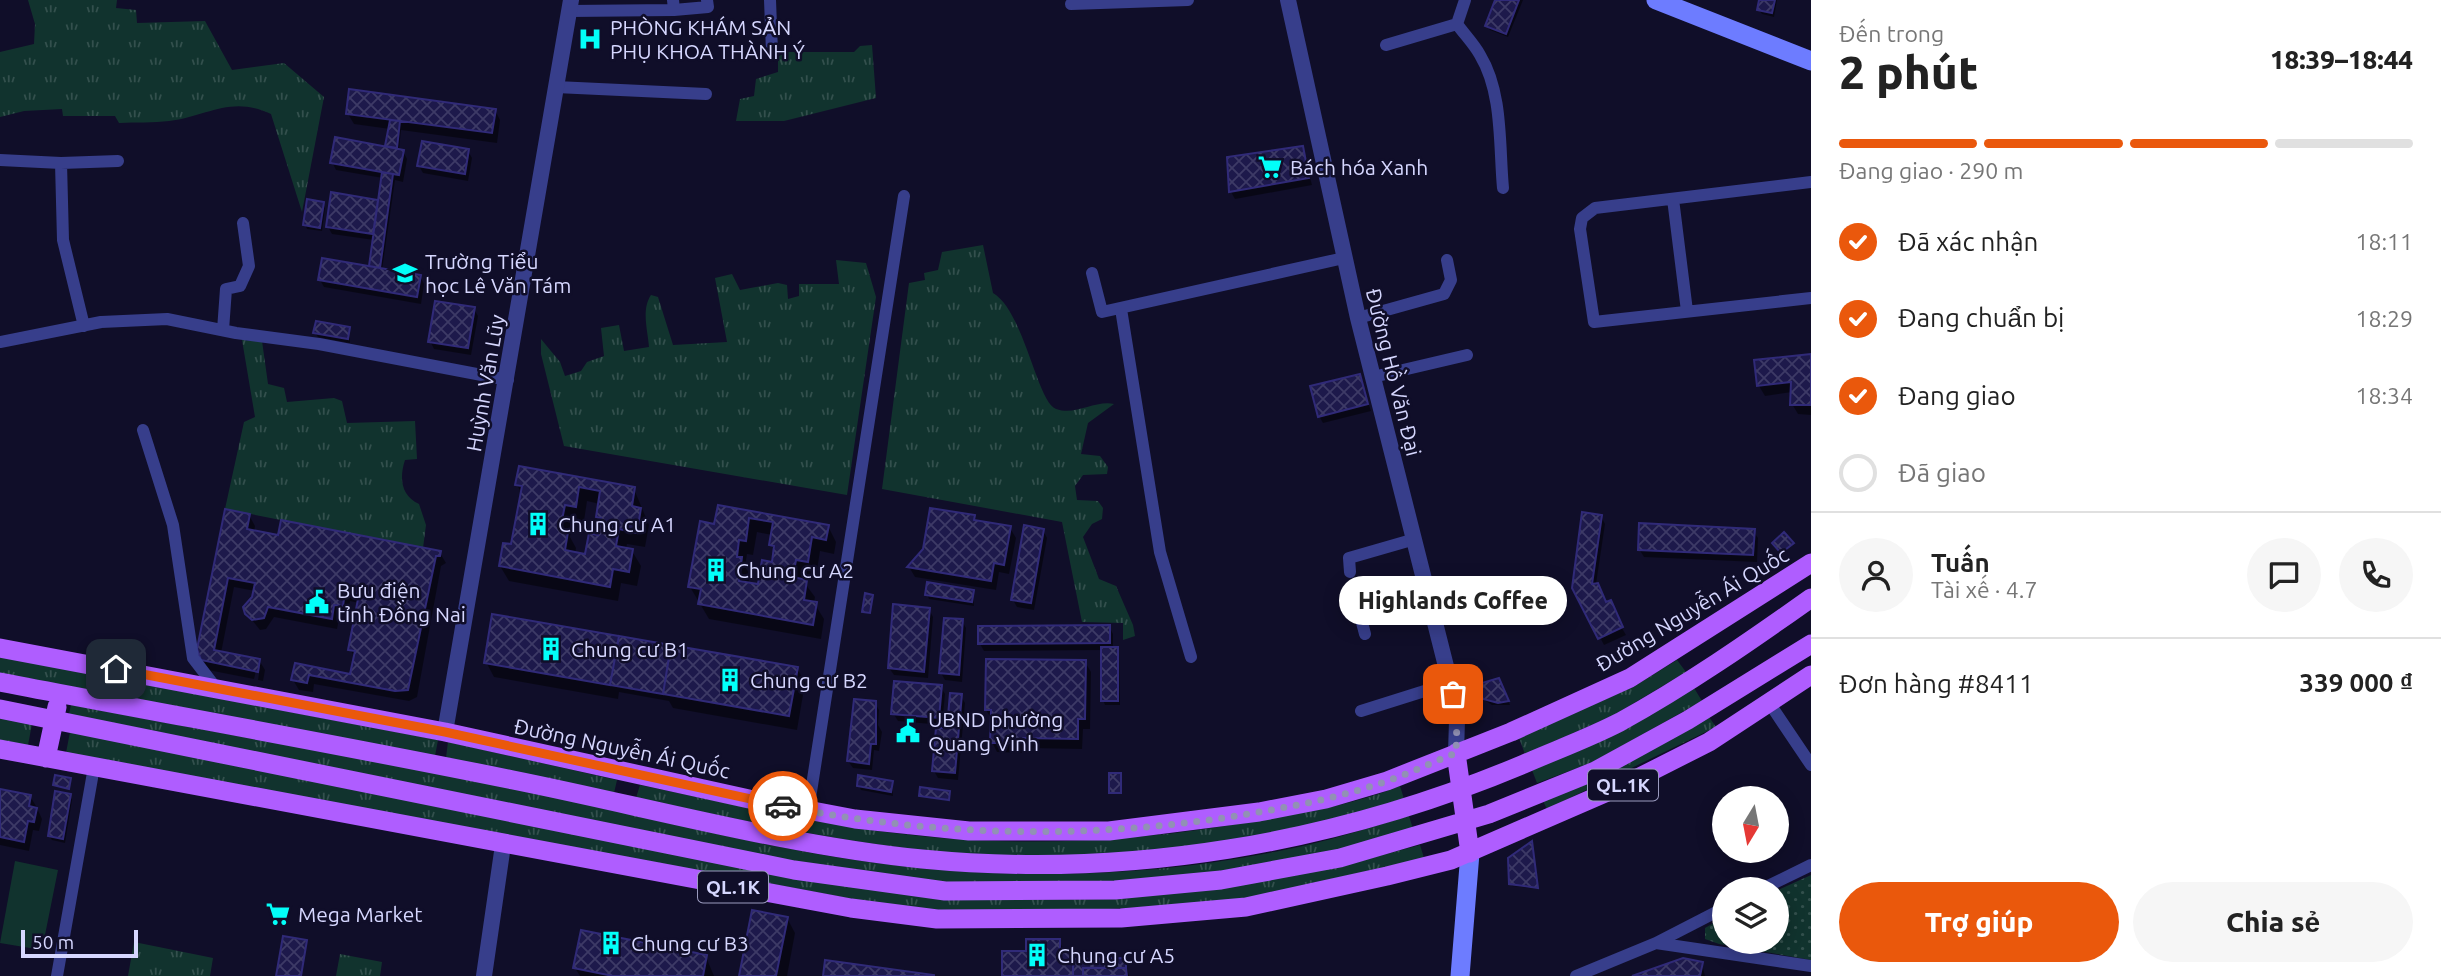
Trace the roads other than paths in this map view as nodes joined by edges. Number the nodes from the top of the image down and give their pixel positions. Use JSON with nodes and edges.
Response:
{"nodes":[{"id":1,"x":707,"y":0,"type":"edge"},
{"id":2,"x":770,"y":0,"type":"edge"},
{"id":3,"x":1188,"y":0,"type":"edge"},
{"id":4,"x":1287,"y":0,"type":"edge"},
{"id":5,"x":1465,"y":0,"type":"edge"},
{"id":6,"x":1662,"y":1,"type":"edge"},
{"id":7,"x":1072,"y":4,"type":"dead end"},
{"id":8,"x":673,"y":5,"type":"edge"},
{"id":9,"x":570,"y":6,"type":"edge"},
{"id":10,"x":1457,"y":24,"type":"junction"},
{"id":11,"x":1387,"y":45,"type":"dead end"},
{"id":12,"x":772,"y":52,"type":"dead end"},
{"id":13,"x":1811,"y":61,"type":"edge"},
{"id":14,"x":556,"y":87,"type":"junction"},
{"id":15,"x":706,"y":94,"type":"dead end"},
{"id":16,"x":0,"y":160,"type":"edge"},
{"id":17,"x":118,"y":161,"type":"dead end"},
{"id":18,"x":61,"y":163,"type":"junction"},
{"id":19,"x":1811,"y":182,"type":"edge"},
{"id":20,"x":1503,"y":188,"type":"dead end"},
{"id":21,"x":904,"y":196,"type":"dead end"},
{"id":22,"x":1672,"y":199,"type":"junction"},
{"id":23,"x":243,"y":223,"type":"dead end"},
{"id":24,"x":1344,"y":258,"type":"junction"},
{"id":25,"x":1447,"y":260,"type":"dead end"},
{"id":26,"x":1092,"y":273,"type":"dead end"},
{"id":27,"x":1811,"y":298,"type":"edge"},
{"id":28,"x":1121,"y":309,"type":"junction"},
{"id":29,"x":1687,"y":311,"type":"junction"},
{"id":30,"x":1358,"y":318,"type":"junction"},
{"id":31,"x":84,"y":326,"type":"junction"},
{"id":32,"x":223,"y":330,"type":"junction"},
{"id":33,"x":0,"y":342,"type":"edge"},
{"id":34,"x":1467,"y":355,"type":"dead end"},
{"id":35,"x":1373,"y":377,"type":"junction"},
{"id":36,"x":508,"y":380,"type":"junction"},
{"id":37,"x":143,"y":430,"type":"dead end"},
{"id":38,"x":1415,"y":540,"type":"junction"},
{"id":39,"x":1811,"y":563,"type":"edge"},
{"id":40,"x":1350,"y":572,"type":"dead end"},
{"id":41,"x":1428,"y":594,"type":"junction"},
{"id":42,"x":1808,"y":602,"type":"edge"},
{"id":43,"x":1365,"y":634,"type":"dead end"},
{"id":44,"x":1702,"y":634,"type":"junction"},
{"id":45,"x":1811,"y":644,"type":"edge"},
{"id":46,"x":0,"y":648,"type":"edge"},
{"id":47,"x":1191,"y":657,"type":"dead end"},
{"id":48,"x":1725,"y":658,"type":"junction"},
{"id":49,"x":1811,"y":676,"type":"edge"},
{"id":50,"x":0,"y":682,"type":"edge"},
{"id":51,"x":1748,"y":682,"type":"junction"},
{"id":52,"x":1450,"y":683,"type":"junction"},
{"id":53,"x":216,"y":688,"type":"junction"},
{"id":54,"x":59,"y":694,"type":"junction"},
{"id":55,"x":1770,"y":704,"type":"junction"},
{"id":56,"x":0,"y":709,"type":"edge"},
{"id":57,"x":1361,"y":711,"type":"dead end"},
{"id":58,"x":54,"y":720,"type":"junction"},
{"id":59,"x":445,"y":732,"type":"junction"},
{"id":60,"x":0,"y":749,"type":"edge"},
{"id":61,"x":1456,"y":753,"type":"junction"},
{"id":62,"x":46,"y":758,"type":"junction"},
{"id":63,"x":1811,"y":765,"type":"edge"},
{"id":64,"x":438,"y":766,"type":"junction"},
{"id":65,"x":94,"y":768,"type":"junction"},
{"id":66,"x":631,"y":774,"type":"junction"},
{"id":67,"x":1462,"y":790,"type":"junction"},
{"id":68,"x":624,"y":804,"type":"junction"},
{"id":69,"x":808,"y":811,"type":"junction"},
{"id":70,"x":1468,"y":821,"type":"junction"},
{"id":71,"x":503,"y":845,"type":"junction"},
{"id":72,"x":1470,"y":853,"type":"junction"},
{"id":73,"x":1811,"y":864,"type":"edge"},
{"id":74,"x":1786,"y":877,"type":"edge"},
{"id":75,"x":1712,"y":914,"type":"edge"},
{"id":76,"x":1656,"y":943,"type":"junction"},
{"id":77,"x":1811,"y":966,"type":"edge"},
{"id":78,"x":57,"y":976,"type":"edge"},
{"id":79,"x":484,"y":976,"type":"edge"},
{"id":80,"x":1460,"y":976,"type":"edge"},
{"id":81,"x":1576,"y":976,"type":"edge"}],
"edges":[{"from":1,"to":8,"type":"street"},
{"from":2,"to":12,"type":"street"},
{"from":3,"to":7,"type":"street"},
{"from":4,"to":24,"type":"street","name":"Đường Hồ Văn Đại"},
{"from":5,"to":10,"type":"street"},
{"from":6,"to":13,"type":"main road"},
{"from":8,"to":9,"type":"street"},
{"from":9,"to":14,"type":"street","name":"Huỳnh Văn Lũy"},
{"from":10,"to":11,"type":"street"},
{"from":10,"to":20,"type":"street"},
{"from":14,"to":15,"type":"street"},
{"from":14,"to":36,"type":"street","name":"Huỳnh Văn Lũy"},
{"from":16,"to":18,"type":"street"},
{"from":17,"to":18,"type":"street"},
{"from":18,"to":31,"type":"street"},
{"from":19,"to":22,"type":"street"},
{"from":21,"to":69,"type":"street"},
{"from":22,"to":29,"type":"street"},
{"from":22,"to":29,"type":"street"},
{"from":23,"to":32,"type":"street"},
{"from":24,"to":28,"type":"street"},
{"from":24,"to":30,"type":"street","name":"Đường Hồ Văn Đại"},
{"from":25,"to":30,"type":"street"},
{"from":26,"to":28,"type":"street"},
{"from":27,"to":29,"type":"street"},
{"from":28,"to":47,"type":"street"},
{"from":30,"to":35,"type":"street","name":"Đường Hồ Văn Đại"},
{"from":31,"to":32,"type":"street"},
{"from":31,"to":33,"type":"street"},
{"from":32,"to":36,"type":"street"},
{"from":34,"to":35,"type":"street"},
{"from":35,"to":38,"type":"street","name":"Đường Hồ Văn Đại"},
{"from":36,"to":59,"type":"street","name":"Huỳnh Văn Lũy"},
{"from":37,"to":53,"type":"street"},
{"from":38,"to":40,"type":"street"},
{"from":38,"to":41,"type":"street","name":"Đường Hồ Văn Đại"},
{"from":39,"to":44,"type":"main road","name":"Đường Nguyễn Ái Quốc"},
{"from":41,"to":43,"type":"street"},
{"from":41,"to":52,"type":"street","name":"Đường Hồ Văn Đại"},
{"from":42,"to":48,"type":"main road","number":"QL.1K"},
{"from":44,"to":48,"type":"main road"},
{"from":44,"to":61,"type":"main road","name":"Đường Nguyễn Ái Quốc"},
{"from":45,"to":51,"type":"main road","number":"QL.1K"},
{"from":46,"to":53,"type":"main road","name":"Đường Nguyễn Ái Quốc"},
{"from":48,"to":67,"type":"main road","number":"QL.1K"},
{"from":49,"to":55,"type":"main road","number":"QL.1K"},
{"from":50,"to":54,"type":"main road","number":"QL.1K"},
{"from":51,"to":55,"type":"main road"},
{"from":51,"to":70,"type":"main road","number":"QL.1K"},
{"from":52,"to":57,"type":"street"},
{"from":52,"to":61,"type":"street","name":"Đường Hồ Văn Đại"},
{"from":53,"to":59,"type":"main road","name":"Đường Nguyễn Ái Quốc"},
{"from":54,"to":58,"type":"main road"},
{"from":54,"to":64,"type":"main road","number":"QL.1K"},
{"from":55,"to":63,"type":"street"},
{"from":55,"to":72,"type":"main road","number":"QL.1K"},
{"from":56,"to":58,"type":"main road","number":"QL.1K"},
{"from":58,"to":62,"type":"main road"},
{"from":58,"to":70,"type":"main road","number":"QL.1K"},
{"from":59,"to":64,"type":"main road"},
{"from":59,"to":66,"type":"main road","name":"Đường Nguyễn Ái Quốc"},
{"from":60,"to":62,"type":"main road","number":"QL.1K"},
{"from":61,"to":67,"type":"main road"},
{"from":61,"to":69,"type":"main road","name":"Đường Nguyễn Ái Quốc"},
{"from":62,"to":65,"type":"main road","number":"QL.1K"},
{"from":64,"to":68,"type":"main road","number":"QL.1K"},
{"from":65,"to":71,"type":"main road","number":"QL.1K"},
{"from":65,"to":78,"type":"street"},
{"from":66,"to":68,"type":"main road"},
{"from":66,"to":69,"type":"main road","name":"Đường Nguyễn Ái Quốc"},
{"from":67,"to":68,"type":"main road","number":"QL.1K"},
{"from":67,"to":70,"type":"main road"},
{"from":70,"to":72,"type":"main road"},
{"from":71,"to":72,"type":"main road","number":"QL.1K"},
{"from":71,"to":79,"type":"street"},
{"from":72,"to":80,"type":"main road"},
{"from":73,"to":74,"type":"street"},
{"from":75,"to":76,"type":"street"},
{"from":76,"to":77,"type":"street"},
{"from":76,"to":81,"type":"street"}]}
